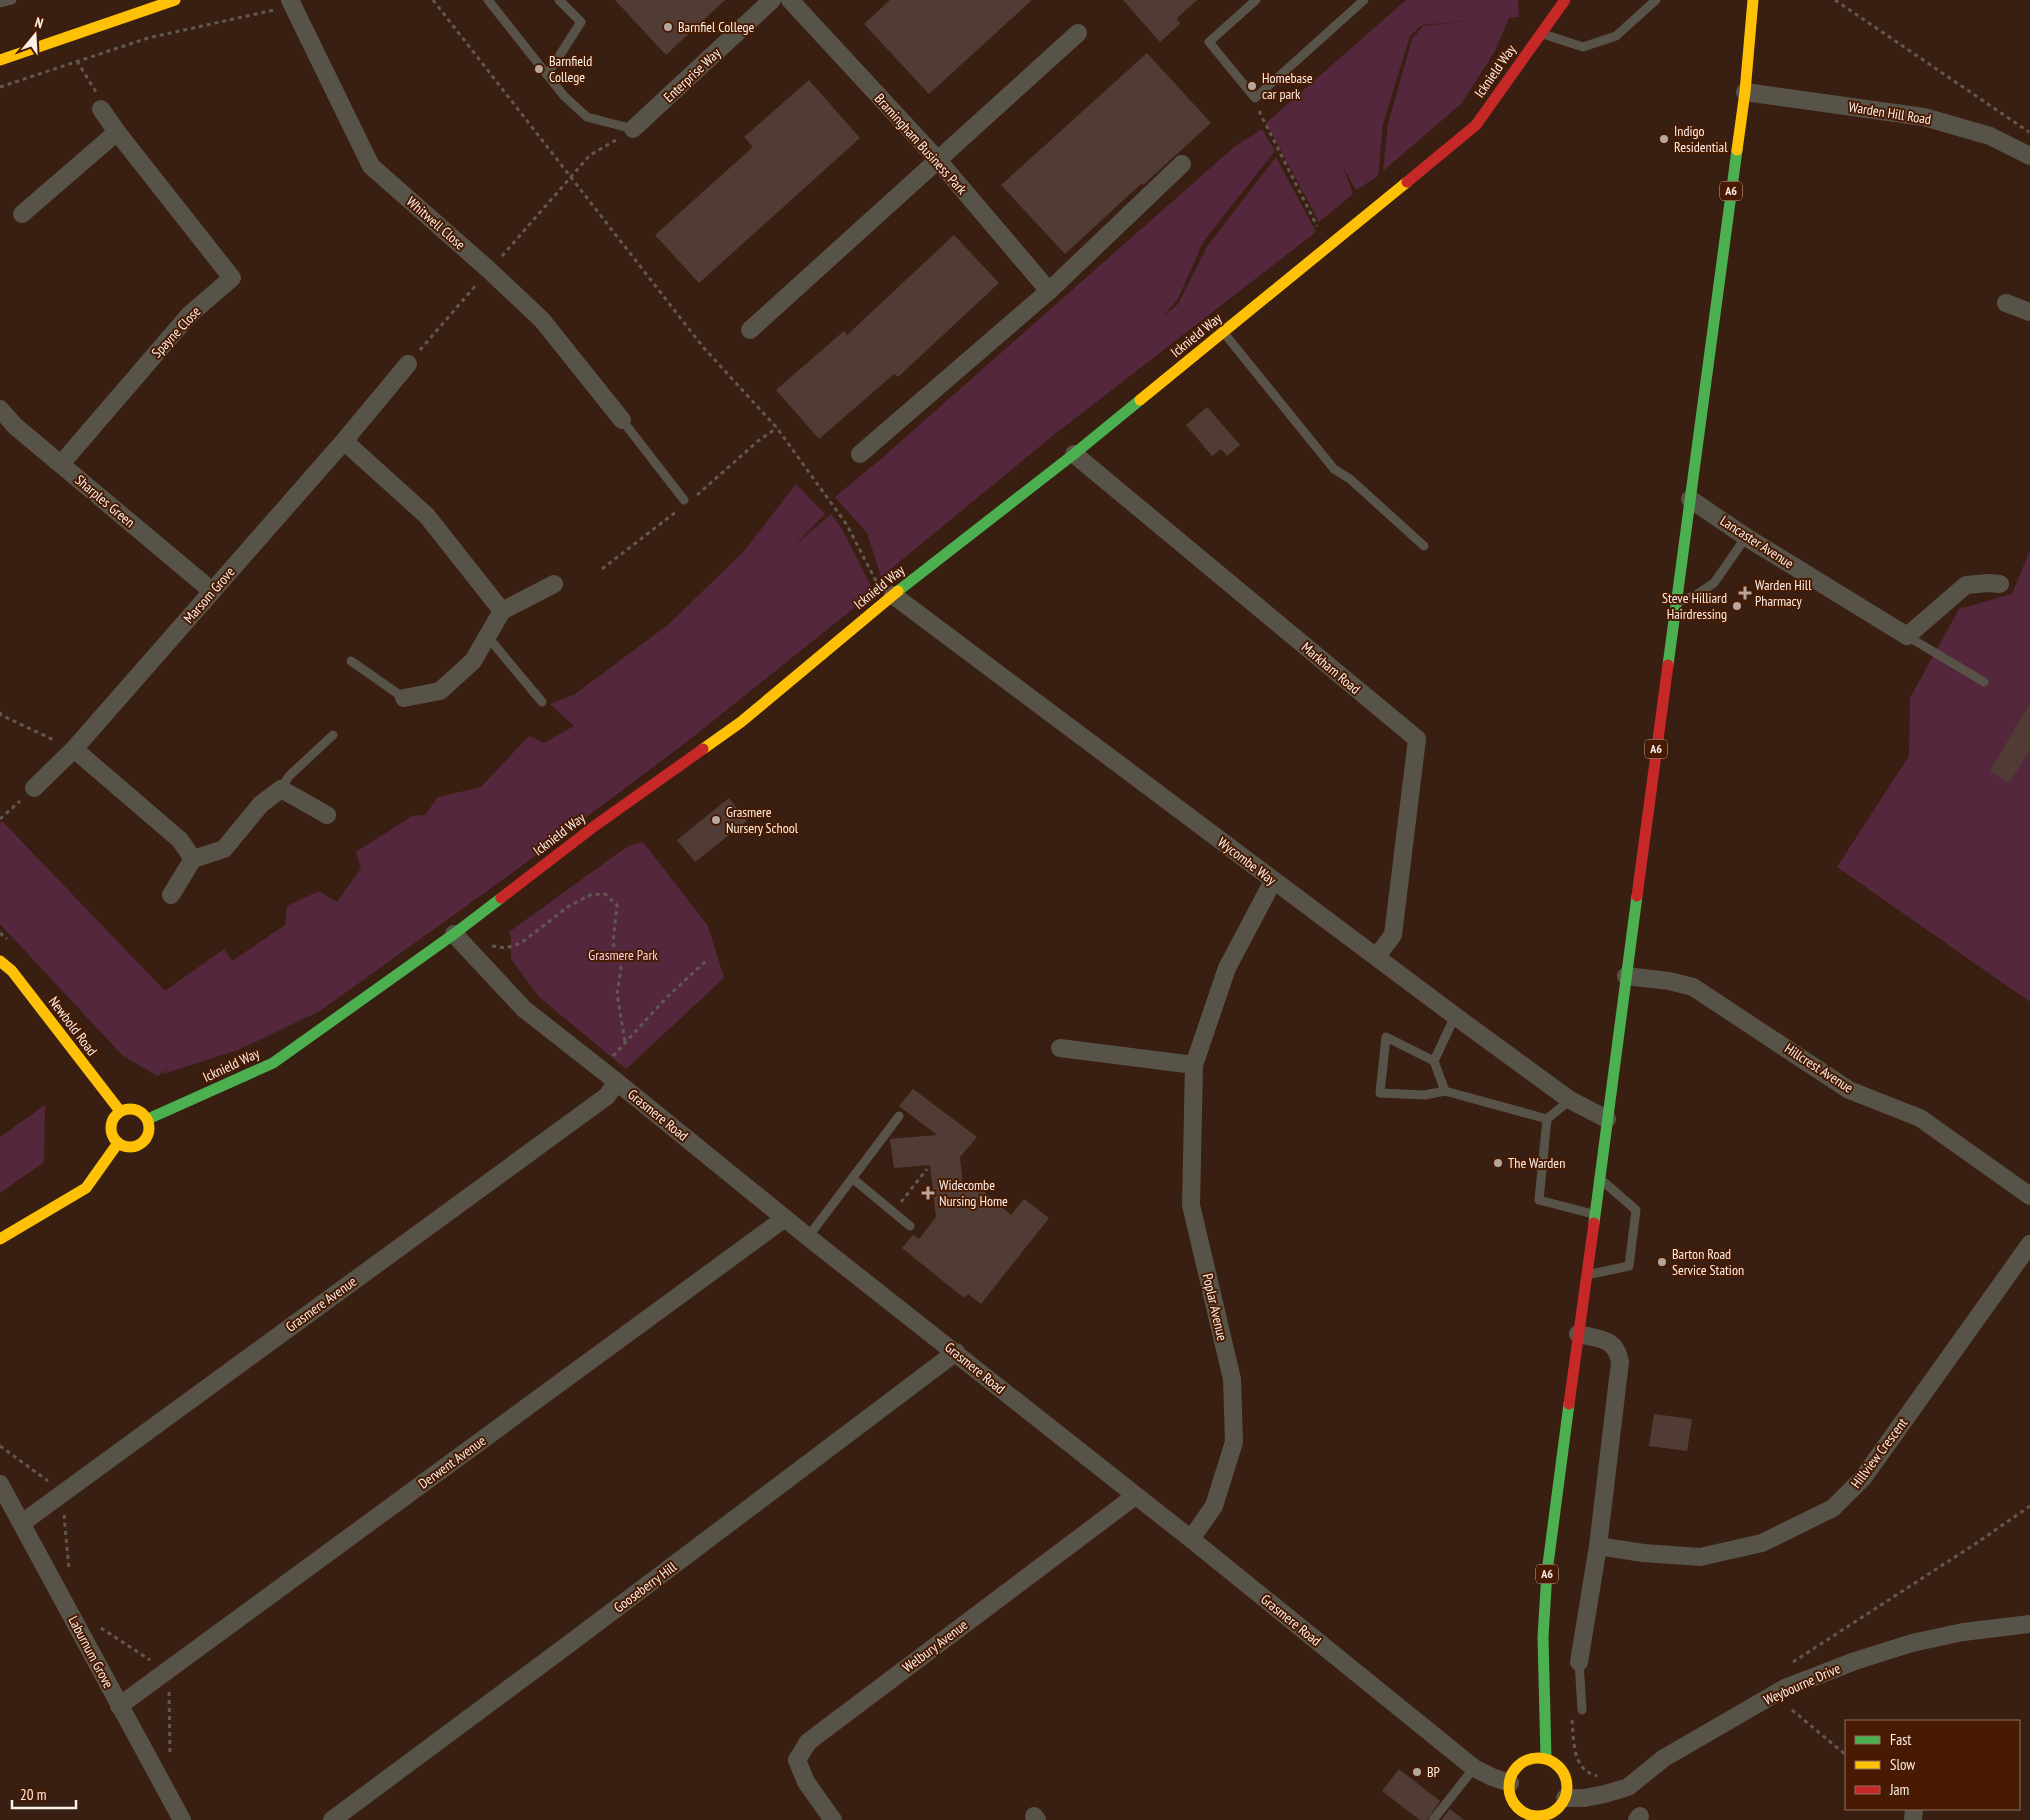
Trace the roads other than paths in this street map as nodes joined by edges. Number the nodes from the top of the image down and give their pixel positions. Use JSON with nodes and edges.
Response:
{"nodes":[{"id":1,"x":12,"y":0,"type":"edge"},
{"id":2,"x":175,"y":0,"type":"edge"},
{"id":3,"x":488,"y":0,"type":"edge"},
{"id":4,"x":559,"y":0,"type":"edge"},
{"id":5,"x":772,"y":0,"type":"edge"},
{"id":6,"x":790,"y":0,"type":"edge"},
{"id":7,"x":1256,"y":0,"type":"edge"},
{"id":8,"x":1364,"y":0,"type":"edge"},
{"id":9,"x":1565,"y":0,"type":"edge"},
{"id":10,"x":1656,"y":0,"type":"edge"},
{"id":11,"x":0,"y":3,"type":"edge"},
{"id":12,"x":1750,"y":3,"type":"edge"},
{"id":13,"x":284,"y":4,"type":"edge"},
{"id":14,"x":1078,"y":33,"type":"dead end"},
{"id":15,"x":1540,"y":33,"type":"junction"},
{"id":16,"x":0,"y":60,"type":"edge"},
{"id":17,"x":547,"y":74,"type":"junction"},
{"id":18,"x":1745,"y":92,"type":"junction"},
{"id":19,"x":101,"y":109,"type":"road end"},
{"id":20,"x":633,"y":129,"type":"joint"},
{"id":21,"x":117,"y":132,"type":"junction"},
{"id":22,"x":2030,"y":156,"type":"edge"},
{"id":23,"x":938,"y":160,"type":"junction"},
{"id":24,"x":1182,"y":164,"type":"dead end"},
{"id":25,"x":22,"y":214,"type":"dead end"},
{"id":26,"x":1049,"y":291,"type":"junction"},
{"id":27,"x":2006,"y":303,"type":"dead end"},
{"id":28,"x":2030,"y":312,"type":"edge"},
{"id":29,"x":750,"y":330,"type":"dead end"},
{"id":30,"x":1224,"y":332,"type":"junction"},
{"id":31,"x":408,"y":364,"type":"road end"},
{"id":32,"x":0,"y":409,"type":"edge"},
{"id":33,"x":622,"y":420,"type":"joint"},
{"id":34,"x":344,"y":441,"type":"junction"},
{"id":35,"x":860,"y":454,"type":"dead end"},
{"id":36,"x":1074,"y":454,"type":"junction"},
{"id":37,"x":60,"y":464,"type":"junction"},
{"id":38,"x":1690,"y":499,"type":"junction"},
{"id":39,"x":684,"y":500,"type":"dead end"},
{"id":40,"x":1746,"y":537,"type":"junction"},
{"id":41,"x":1424,"y":546,"type":"dead end"},
{"id":42,"x":554,"y":584,"type":"dead end"},
{"id":43,"x":2000,"y":584,"type":"dead end"},
{"id":44,"x":212,"y":592,"type":"junction"},
{"id":45,"x":893,"y":595,"type":"junction"},
{"id":46,"x":1676,"y":602,"type":"junction"},
{"id":47,"x":502,"y":611,"type":"junction"},
{"id":48,"x":487,"y":636,"type":"junction"},
{"id":49,"x":1907,"y":636,"type":"junction"},
{"id":50,"x":351,"y":661,"type":"dead end"},
{"id":51,"x":1984,"y":682,"type":"dead end"},
{"id":52,"x":404,"y":698,"type":"joint"},
{"id":53,"x":542,"y":702,"type":"dead end"},
{"id":54,"x":333,"y":735,"type":"dead end"},
{"id":55,"x":74,"y":749,"type":"junction"},
{"id":56,"x":34,"y":788,"type":"road end"},
{"id":57,"x":281,"y":789,"type":"junction"},
{"id":58,"x":327,"y":816,"type":"dead end"},
{"id":59,"x":192,"y":859,"type":"junction"},
{"id":60,"x":1273,"y":881,"type":"junction"},
{"id":61,"x":171,"y":895,"type":"dead end"},
{"id":62,"x":454,"y":934,"type":"junction"},
{"id":63,"x":1377,"y":956,"type":"junction"},
{"id":64,"x":0,"y":961,"type":"edge"},
{"id":65,"x":1626,"y":976,"type":"junction"},
{"id":66,"x":1455,"y":1016,"type":"junction"},
{"id":67,"x":1060,"y":1048,"type":"dead end"},
{"id":68,"x":1434,"y":1061,"type":"junction"},
{"id":69,"x":1194,"y":1065,"type":"junction"},
{"id":70,"x":617,"y":1082,"type":"junction"},
{"id":71,"x":1445,"y":1091,"type":"junction"},
{"id":72,"x":1570,"y":1100,"type":"junction"},
{"id":73,"x":120,"y":1110,"type":"junction"},
{"id":74,"x":899,"y":1116,"type":"dead end"},
{"id":75,"x":148,"y":1119,"type":"junction"},
{"id":76,"x":1547,"y":1119,"type":"junction"},
{"id":77,"x":1607,"y":1119,"type":"junction"},
{"id":78,"x":118,"y":1143,"type":"junction"},
{"id":79,"x":1599,"y":1174,"type":"junction"},
{"id":80,"x":852,"y":1178,"type":"junction"},
{"id":81,"x":2030,"y":1196,"type":"edge"},
{"id":82,"x":1594,"y":1214,"type":"junction"},
{"id":83,"x":784,"y":1218,"type":"junction"},
{"id":84,"x":910,"y":1226,"type":"dead end"},
{"id":85,"x":808,"y":1237,"type":"junction"},
{"id":86,"x":0,"y":1239,"type":"edge"},
{"id":87,"x":2030,"y":1244,"type":"edge"},
{"id":88,"x":1586,"y":1276,"type":"junction"},
{"id":89,"x":1578,"y":1334,"type":"junction"},
{"id":90,"x":956,"y":1352,"type":"junction"},
{"id":91,"x":0,"y":1484,"type":"edge"},
{"id":92,"x":1135,"y":1496,"type":"junction"},
{"id":93,"x":22,"y":1523,"type":"junction"},
{"id":94,"x":1191,"y":1539,"type":"junction"},
{"id":95,"x":1598,"y":1546,"type":"junction"},
{"id":96,"x":2030,"y":1624,"type":"edge"},
{"id":97,"x":1579,"y":1662,"type":"joint"},
{"id":98,"x":119,"y":1706,"type":"junction"},
{"id":99,"x":1582,"y":1710,"type":"road end"},
{"id":100,"x":1546,"y":1758,"type":"junction"},
{"id":101,"x":1474,"y":1768,"type":"junction"},
{"id":102,"x":1511,"y":1791,"type":"junction"},
{"id":103,"x":1560,"y":1804,"type":"junction"},
{"id":104,"x":182,"y":1820,"type":"edge"},
{"id":105,"x":332,"y":1820,"type":"edge"},
{"id":106,"x":833,"y":1820,"type":"edge"},
{"id":107,"x":1433,"y":1820,"type":"edge"},
{"id":108,"x":1511,"y":1820,"type":"edge"},
{"id":109,"x":1549,"y":1820,"type":"edge"}],
"edges":[{"from":1,"to":11,"type":"lane"},
{"from":2,"to":16,"type":"main road"},
{"from":3,"to":17,"type":"lane"},
{"from":4,"to":17,"type":"lane"},
{"from":5,"to":20,"type":"street","name":"Enterprise Way"},
{"from":6,"to":23,"type":"street","name":"Bramingham Business Park"},
{"from":7,"to":8,"type":"lane"},
{"from":9,"to":15,"type":"main road","name":"Icknield Way"},
{"from":10,"to":15,"type":"lane"},
{"from":12,"to":18,"type":"main road","number":"A6"},
{"from":13,"to":33,"type":"street","name":"Whitwell Close"},
{"from":14,"to":23,"type":"street"},
{"from":15,"to":30,"type":"main road","name":"Icknield Way"},
{"from":17,"to":20,"type":"lane"},
{"from":18,"to":22,"type":"street","name":"Warden Hill Road"},
{"from":18,"to":38,"type":"main road","number":"A6"},
{"from":19,"to":21,"type":"street","name":"Spayne Close"},
{"from":21,"to":25,"type":"street"},
{"from":21,"to":37,"type":"street","name":"Spayne Close"},
{"from":23,"to":26,"type":"street","name":"Bramingham Business Park"},
{"from":23,"to":29,"type":"street"},
{"from":24,"to":26,"type":"street"},
{"from":26,"to":35,"type":"street"},
{"from":27,"to":28,"type":"street"},
{"from":30,"to":36,"type":"main road","name":"Icknield Way"},
{"from":30,"to":41,"type":"lane"},
{"from":31,"to":34,"type":"street","name":"Marsom Grove"},
{"from":32,"to":37,"type":"street","name":"Sharples Green"},
{"from":33,"to":39,"type":"lane"},
{"from":34,"to":44,"type":"street","name":"Marsom Grove"},
{"from":34,"to":47,"type":"street"},
{"from":36,"to":45,"type":"main road","name":"Icknield Way"},
{"from":36,"to":63,"type":"street","name":"Markham Road"},
{"from":37,"to":44,"type":"street","name":"Sharples Green"},
{"from":38,"to":40,"type":"street","name":"Lancaster Avenue"},
{"from":38,"to":46,"type":"main road","number":"A6"},
{"from":40,"to":46,"type":"lane"},
{"from":40,"to":49,"type":"street","name":"Lancaster Avenue"},
{"from":42,"to":47,"type":"street"},
{"from":43,"to":49,"type":"street"},
{"from":44,"to":55,"type":"street","name":"Marsom Grove"},
{"from":45,"to":60,"type":"street","name":"Wycombe Way"},
{"from":45,"to":62,"type":"main road","name":"Icknield Way"},
{"from":46,"to":65,"type":"main road","number":"A6"},
{"from":47,"to":48,"type":"street"},
{"from":48,"to":52,"type":"street"},
{"from":48,"to":53,"type":"lane"},
{"from":49,"to":51,"type":"lane"},
{"from":50,"to":52,"type":"lane"},
{"from":54,"to":57,"type":"lane"},
{"from":55,"to":56,"type":"street","name":"Marsom Grove"},
{"from":55,"to":59,"type":"street"},
{"from":57,"to":58,"type":"street"},
{"from":57,"to":59,"type":"street"},
{"from":59,"to":61,"type":"street"},
{"from":60,"to":63,"type":"street","name":"Wycombe Way"},
{"from":60,"to":69,"type":"street","name":"Poplar Avenue"},
{"from":62,"to":70,"type":"street","name":"Grasmere Road"},
{"from":62,"to":75,"type":"main road","name":"Icknield Way"},
{"from":63,"to":66,"type":"street","name":"Wycombe Way"},
{"from":64,"to":73,"type":"main road","name":"Newbold Road"},
{"from":65,"to":77,"type":"main road","number":"A6"},
{"from":65,"to":81,"type":"street","name":"Hillcrest Avenue"},
{"from":66,"to":68,"type":"lane"},
{"from":66,"to":72,"type":"street","name":"Wycombe Way"},
{"from":67,"to":69,"type":"street"},
{"from":68,"to":71,"type":"lane"},
{"from":68,"to":71,"type":"lane"},
{"from":69,"to":94,"type":"street","name":"Poplar Avenue"},
{"from":70,"to":83,"type":"street","name":"Grasmere Road"},
{"from":70,"to":93,"type":"street","name":"Grasmere Avenue"},
{"from":71,"to":76,"type":"lane"},
{"from":72,"to":76,"type":"lane"},
{"from":72,"to":77,"type":"street","name":"Wycombe Way"},
{"from":73,"to":75,"type":"main road"},
{"from":73,"to":78,"type":"main road"},
{"from":74,"to":80,"type":"lane"},
{"from":75,"to":78,"type":"main road"},
{"from":76,"to":82,"type":"lane"},
{"from":77,"to":79,"type":"main road","number":"A6"},
{"from":78,"to":86,"type":"main road"},
{"from":79,"to":82,"type":"main road","number":"A6"},
{"from":79,"to":88,"type":"lane"},
{"from":80,"to":84,"type":"lane"},
{"from":80,"to":85,"type":"lane"},
{"from":82,"to":88,"type":"main road","number":"A6"},
{"from":83,"to":85,"type":"street","name":"Grasmere Road"},
{"from":83,"to":98,"type":"street","name":"Derwent Avenue"},
{"from":85,"to":90,"type":"street","name":"Grasmere Road"},
{"from":87,"to":95,"type":"street","name":"Hillview Crescent"},
{"from":88,"to":89,"type":"main road","number":"A6"},
{"from":89,"to":95,"type":"street"},
{"from":89,"to":100,"type":"main road","number":"A6"},
{"from":90,"to":92,"type":"street","name":"Grasmere Road"},
{"from":90,"to":105,"type":"street","name":"Gooseberry Hill"},
{"from":91,"to":93,"type":"street","name":"Laburnum Grove"},
{"from":92,"to":94,"type":"street","name":"Grasmere Road"},
{"from":92,"to":106,"type":"street","name":"Welbury Avenue"},
{"from":93,"to":98,"type":"street","name":"Laburnum Grove"},
{"from":94,"to":101,"type":"street","name":"Grasmere Road"},
{"from":95,"to":97,"type":"street"},
{"from":96,"to":103,"type":"street","name":"Weybourne Drive"},
{"from":97,"to":99,"type":"lane"},
{"from":98,"to":104,"type":"street","name":"Laburnum Grove"},
{"from":100,"to":102,"type":"main road"},
{"from":100,"to":103,"type":"main road"},
{"from":101,"to":102,"type":"street","name":"Grasmere Road"},
{"from":101,"to":107,"type":"lane"},
{"from":102,"to":103,"type":"main road"},
{"from":102,"to":108,"type":"main road"},
{"from":103,"to":109,"type":"main road"}]}
